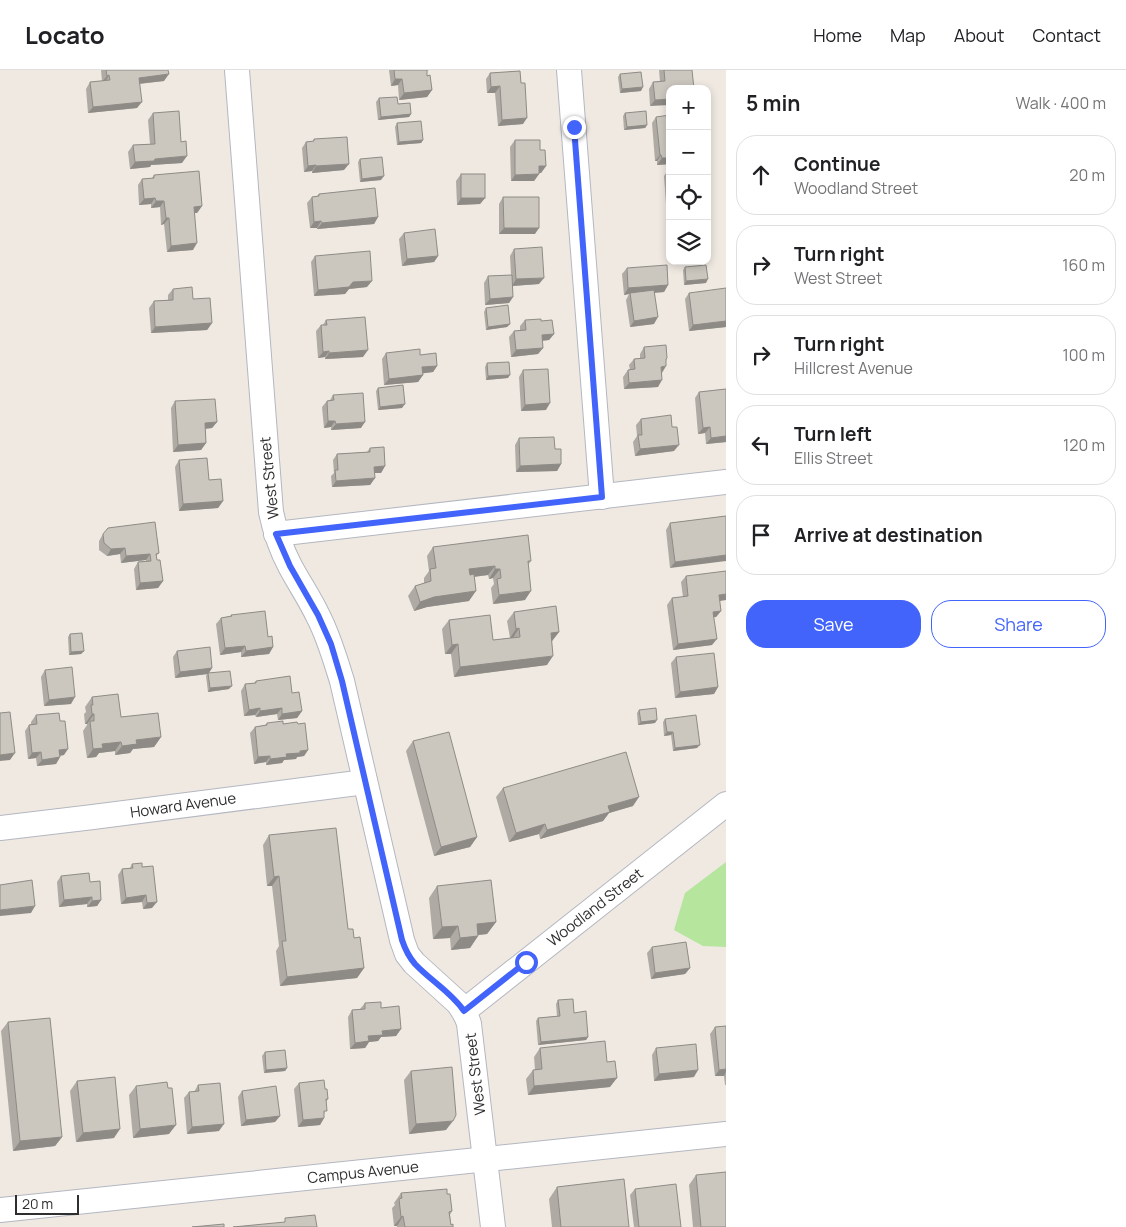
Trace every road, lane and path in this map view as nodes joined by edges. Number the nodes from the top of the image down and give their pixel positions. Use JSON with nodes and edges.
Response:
{"nodes":[{"id":1,"x":237,"y":70,"type":"edge"},
{"id":2,"x":570,"y":70,"type":"edge"},
{"id":3,"x":726,"y":482,"type":"edge"},
{"id":4,"x":602,"y":497,"type":"junction"},
{"id":5,"x":276,"y":534,"type":"junction"},
{"id":6,"x":366,"y":782,"type":"junction"},
{"id":7,"x":726,"y":804,"type":"edge"},
{"id":8,"x":0,"y":828,"type":"edge"},
{"id":9,"x":464,"y":1011,"type":"junction"},
{"id":10,"x":726,"y":1134,"type":"edge"},
{"id":11,"x":486,"y":1159,"type":"junction"},
{"id":12,"x":0,"y":1210,"type":"edge"},
{"id":13,"x":493,"y":1227,"type":"edge"}],
"edges":[{"from":1,"to":5,"type":"street","name":"West Street"},
{"from":2,"to":4,"type":"street"},
{"from":3,"to":4,"type":"street"},
{"from":4,"to":5,"type":"street"},
{"from":5,"to":6,"type":"street","name":"West Street"},
{"from":6,"to":8,"type":"street","name":"Howard Avenue"},
{"from":6,"to":9,"type":"street","name":"West Street"},
{"from":7,"to":9,"type":"street","name":"Woodland Street"},
{"from":9,"to":11,"type":"street","name":"West Street"},
{"from":10,"to":11,"type":"street","name":"Campus Avenue"},
{"from":11,"to":12,"type":"street","name":"Campus Avenue"},
{"from":11,"to":13,"type":"street","name":"West Street"}]}
